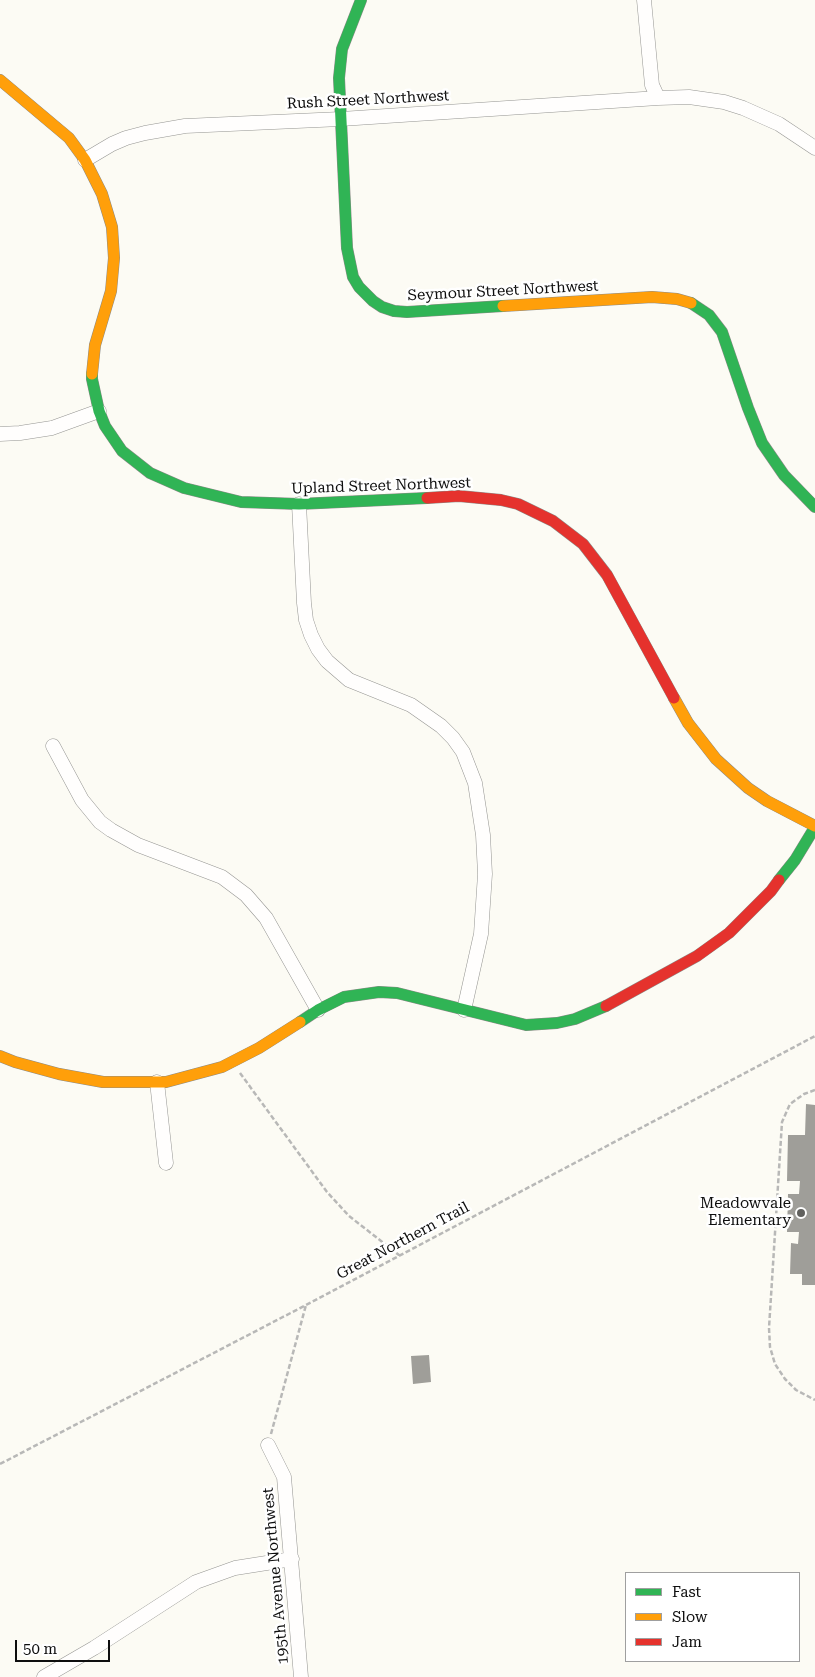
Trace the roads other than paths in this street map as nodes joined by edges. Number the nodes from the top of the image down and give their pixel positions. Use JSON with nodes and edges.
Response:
{"nodes":[{"id":1,"x":361,"y":0,"type":"edge"},
{"id":2,"x":644,"y":0,"type":"edge"},
{"id":3,"x":0,"y":80,"type":"edge"},
{"id":4,"x":658,"y":98,"type":"junction"},
{"id":5,"x":341,"y":119,"type":"junction"},
{"id":6,"x":815,"y":148,"type":"edge"},
{"id":7,"x":85,"y":160,"type":"junction"},
{"id":8,"x":98,"y":412,"type":"junction"},
{"id":9,"x":0,"y":434,"type":"edge"},
{"id":10,"x":299,"y":504,"type":"junction"},
{"id":11,"x":815,"y":508,"type":"edge"},
{"id":12,"x":53,"y":746,"type":"dead end"},
{"id":13,"x":815,"y":826,"type":"edge"},
{"id":14,"x":318,"y":1010,"type":"junction"},
{"id":15,"x":464,"y":1010,"type":"junction"},
{"id":16,"x":0,"y":1056,"type":"edge"},
{"id":17,"x":157,"y":1082,"type":"junction"},
{"id":18,"x":166,"y":1163,"type":"dead end"},
{"id":19,"x":268,"y":1445,"type":"road end"},
{"id":20,"x":292,"y":1559,"type":"junction"},
{"id":21,"x":44,"y":1677,"type":"edge"},
{"id":22,"x":301,"y":1677,"type":"edge"}],
"edges":[{"from":1,"to":5,"type":"street","name":"Seymour Street Northwest"},
{"from":2,"to":4,"type":"street"},
{"from":3,"to":7,"type":"street","name":"Upland Street Northwest"},
{"from":4,"to":5,"type":"street","name":"Rush Street Northwest"},
{"from":4,"to":6,"type":"street","name":"Rush Street Northwest"},
{"from":5,"to":7,"type":"street","name":"Rush Street Northwest"},
{"from":5,"to":11,"type":"street","name":"Seymour Street Northwest"},
{"from":7,"to":8,"type":"street","name":"Upland Street Northwest"},
{"from":8,"to":9,"type":"street"},
{"from":8,"to":10,"type":"street","name":"Upland Street Northwest"},
{"from":10,"to":13,"type":"street","name":"Upland Street Northwest"},
{"from":10,"to":15,"type":"street"},
{"from":12,"to":14,"type":"street"},
{"from":13,"to":15,"type":"street"},
{"from":14,"to":15,"type":"street"},
{"from":14,"to":17,"type":"street"},
{"from":16,"to":17,"type":"street"},
{"from":17,"to":18,"type":"street"},
{"from":19,"to":20,"type":"street","name":"195th Avenue Northwest"},
{"from":20,"to":21,"type":"street"},
{"from":20,"to":22,"type":"street","name":"195th Avenue Northwest"}]}
